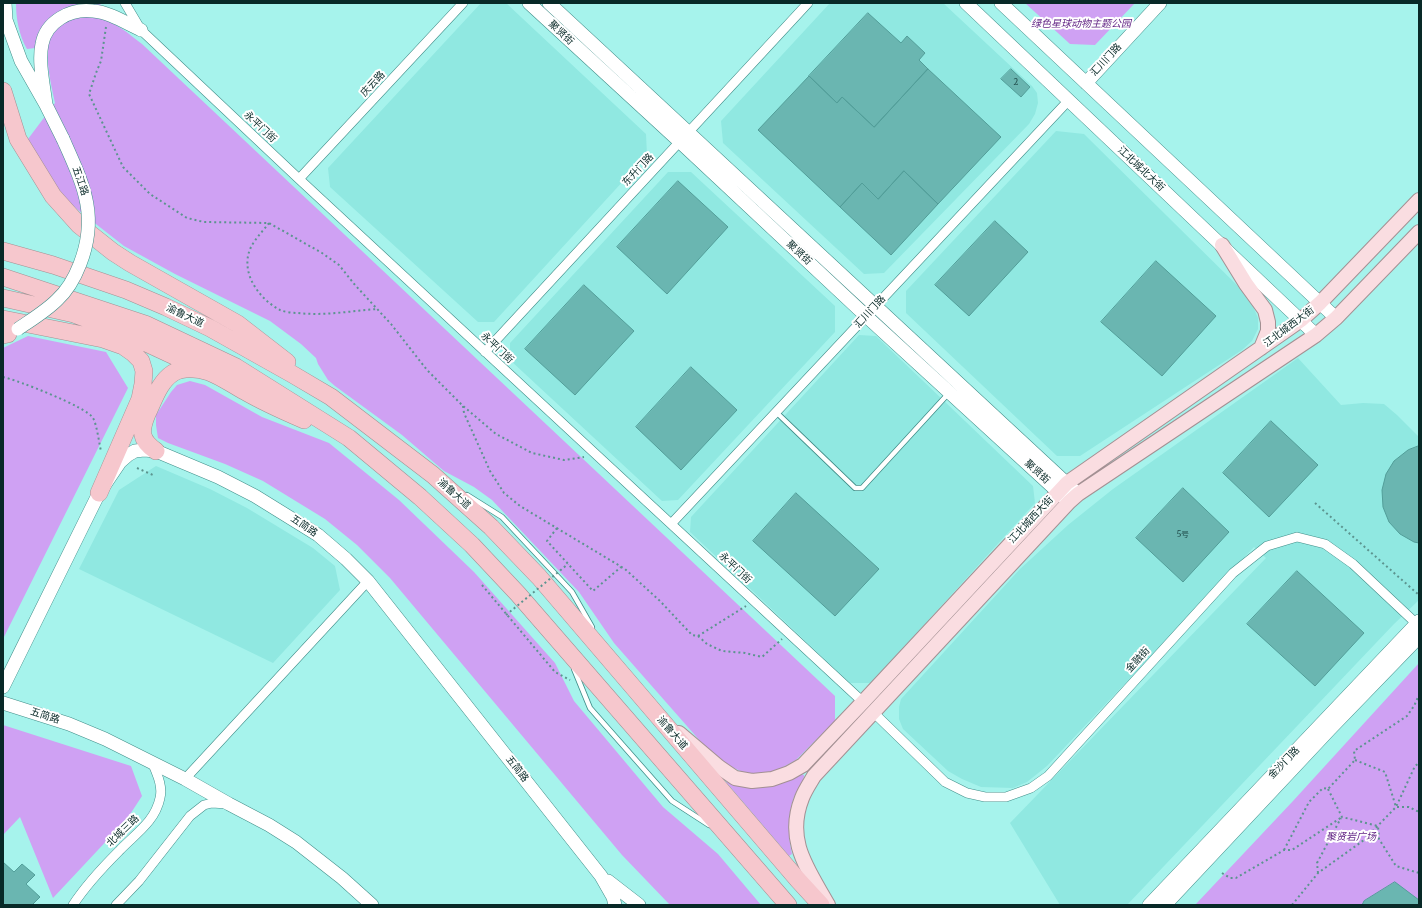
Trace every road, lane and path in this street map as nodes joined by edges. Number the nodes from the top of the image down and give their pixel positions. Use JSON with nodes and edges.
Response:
{"nodes":[{"id":1,"x":5,"y":3,"type":"edge"},
{"id":2,"x":125,"y":3,"type":"edge"},
{"id":3,"x":463,"y":3,"type":"edge"},
{"id":4,"x":529,"y":3,"type":"edge"},
{"id":5,"x":549,"y":3,"type":"edge"},
{"id":6,"x":808,"y":3,"type":"edge"},
{"id":7,"x":966,"y":3,"type":"edge"},
{"id":8,"x":1001,"y":3,"type":"edge"},
{"id":9,"x":1160,"y":3,"type":"edge"},
{"id":10,"x":108,"y":15,"type":"junction"},
{"id":11,"x":141,"y":30,"type":"junction"},
{"id":12,"x":1086,"y":83,"type":"junction"},
{"id":13,"x":3,"y":91,"type":"edge"},
{"id":14,"x":1069,"y":100,"type":"junction"},
{"id":15,"x":46,"y":105,"type":"junction"},
{"id":16,"x":3,"y":118,"type":"edge"},
{"id":17,"x":684,"y":136,"type":"junction"},
{"id":18,"x":18,"y":139,"type":"junction"},
{"id":19,"x":299,"y":179,"type":"junction"},
{"id":20,"x":1419,"y":200,"type":"edge"},
{"id":21,"x":269,"y":223,"type":"junction"},
{"id":22,"x":1419,"y":232,"type":"edge"},
{"id":23,"x":1222,"y":245,"type":"junction"},
{"id":24,"x":3,"y":251,"type":"edge"},
{"id":25,"x":3,"y":277,"type":"edge"},
{"id":26,"x":3,"y":298,"type":"edge"},
{"id":27,"x":1320,"y":303,"type":"junction"},
{"id":28,"x":875,"y":306,"type":"junction"},
{"id":29,"x":377,"y":309,"type":"junction"},
{"id":30,"x":866,"y":316,"type":"junction"},
{"id":31,"x":1336,"y":318,"type":"junction"},
{"id":32,"x":1301,"y":320,"type":"junction"},
{"id":33,"x":7,"y":331,"type":"edge"},
{"id":34,"x":1316,"y":335,"type":"junction"},
{"id":35,"x":1261,"y":348,"type":"junction"},
{"id":36,"x":485,"y":352,"type":"junction"},
{"id":37,"x":209,"y":372,"type":"junction"},
{"id":38,"x":3,"y":378,"type":"edge"},
{"id":39,"x":950,"y":392,"type":"junction"},
{"id":40,"x":331,"y":397,"type":"junction"},
{"id":41,"x":463,"y":406,"type":"junction"},
{"id":42,"x":776,"y":412,"type":"junction"},
{"id":43,"x":349,"y":438,"type":"junction"},
{"id":44,"x":101,"y":451,"type":"dead end"},
{"id":45,"x":156,"y":451,"type":"junction"},
{"id":46,"x":597,"y":455,"type":"junction"},
{"id":47,"x":137,"y":468,"type":"dead end"},
{"id":48,"x":153,"y":475,"type":"dead end"},
{"id":49,"x":433,"y":475,"type":"junction"},
{"id":50,"x":1062,"y":487,"type":"junction"},
{"id":51,"x":458,"y":490,"type":"dead end"},
{"id":52,"x":99,"y":493,"type":"junction"},
{"id":53,"x":465,"y":494,"type":"dead end"},
{"id":54,"x":1074,"y":498,"type":"junction"},
{"id":55,"x":1315,"y":503,"type":"dead end"},
{"id":56,"x":671,"y":524,"type":"junction"},
{"id":57,"x":557,"y":528,"type":"junction"},
{"id":58,"x":568,"y":564,"type":"junction"},
{"id":59,"x":621,"y":567,"type":"junction"},
{"id":60,"x":368,"y":581,"type":"junction"},
{"id":61,"x":482,"y":585,"type":"dead end"},
{"id":62,"x":1419,"y":595,"type":"edge"},
{"id":63,"x":754,"y":601,"type":"junction"},
{"id":64,"x":506,"y":615,"type":"junction"},
{"id":65,"x":1418,"y":624,"type":"edge"},
{"id":66,"x":788,"y":633,"type":"junction"},
{"id":67,"x":698,"y":636,"type":"junction"},
{"id":68,"x":1419,"y":637,"type":"edge"},
{"id":69,"x":568,"y":650,"type":"junction"},
{"id":70,"x":610,"y":660,"type":"junction"},
{"id":71,"x":580,"y":685,"type":"junction"},
{"id":72,"x":3,"y":687,"type":"edge"},
{"id":73,"x":1419,"y":695,"type":"edge"},
{"id":74,"x":863,"y":702,"type":"junction"},
{"id":75,"x":3,"y":703,"type":"edge"},
{"id":76,"x":874,"y":713,"type":"junction"},
{"id":77,"x":657,"y":715,"type":"junction"},
{"id":78,"x":1355,"y":760,"type":"junction"},
{"id":79,"x":152,"y":762,"type":"junction"},
{"id":80,"x":1419,"y":763,"type":"edge"},
{"id":81,"x":185,"y":779,"type":"junction"},
{"id":82,"x":1328,"y":789,"type":"junction"},
{"id":83,"x":229,"y":804,"type":"junction"},
{"id":84,"x":1396,"y":807,"type":"junction"},
{"id":85,"x":1419,"y":812,"type":"edge"},
{"id":86,"x":1342,"y":817,"type":"junction"},
{"id":87,"x":1378,"y":826,"type":"junction"},
{"id":88,"x":732,"y":840,"type":"junction"},
{"id":89,"x":1284,"y":850,"type":"junction"},
{"id":90,"x":1222,"y":873,"type":"dead end"},
{"id":91,"x":1318,"y":873,"type":"junction"},
{"id":92,"x":1419,"y":873,"type":"edge"},
{"id":93,"x":601,"y":876,"type":"junction"},
{"id":94,"x":803,"y":876,"type":"junction"},
{"id":95,"x":784,"y":901,"type":"edge"},
{"id":96,"x":73,"y":905,"type":"edge"},
{"id":97,"x":116,"y":905,"type":"edge"},
{"id":98,"x":372,"y":905,"type":"edge"},
{"id":99,"x":615,"y":905,"type":"edge"},
{"id":100,"x":639,"y":905,"type":"edge"},
{"id":101,"x":821,"y":905,"type":"edge"},
{"id":102,"x":828,"y":905,"type":"edge"},
{"id":103,"x":1149,"y":905,"type":"edge"},
{"id":104,"x":1165,"y":905,"type":"edge"},
{"id":105,"x":1292,"y":905,"type":"edge"}],
"edges":[{"from":1,"to":15,"type":"main road","name":"五江路"},
{"from":2,"to":11,"type":"street","name":"永平门街"},
{"from":3,"to":19,"type":"street","name":"庆云路"},
{"from":4,"to":17,"type":"main road","name":"聚贤街"},
{"from":5,"to":17,"type":"main road","name":"聚贤街"},
{"from":6,"to":17,"type":"street","name":"东升门路"},
{"from":7,"to":14,"type":"main road","name":"江北城北大街"},
{"from":8,"to":12,"type":"main road"},
{"from":9,"to":12,"type":"main road","name":"汇川门路"},
{"from":10,"to":11,"type":"main road"},
{"from":10,"to":15,"type":"main road"},
{"from":10,"to":21,"type":"path"},
{"from":11,"to":19,"type":"street","name":"永平门街"},
{"from":12,"to":27,"type":"main road"},
{"from":13,"to":18,"type":"highway"},
{"from":14,"to":23,"type":"main road","name":"江北城北大街"},
{"from":14,"to":28,"type":"street","name":"汇川门路"},
{"from":15,"to":33,"type":"main road","name":"五江路","bridge":true},
{"from":16,"to":18,"type":"highway"},
{"from":17,"to":28,"type":"main road","name":"聚贤街"},
{"from":17,"to":30,"type":"main road","name":"聚贤街"},
{"from":17,"to":36,"type":"street","name":"东升门路"},
{"from":18,"to":40,"type":"highway"},
{"from":19,"to":36,"type":"street","name":"永平门街"},
{"from":20,"to":27,"type":"main road","name":"江北城西大街"},
{"from":21,"to":29,"type":"path"},
{"from":21,"to":29,"type":"path"},
{"from":22,"to":31,"type":"main road","name":"江北城西大街"},
{"from":23,"to":32,"type":"main road","name":"江北城北大街"},
{"from":23,"to":35,"type":"main road"},
{"from":24,"to":40,"type":"highway","name":"渝鲁大道"},
{"from":25,"to":43,"type":"highway"},
{"from":26,"to":37,"type":"highway"},
{"from":27,"to":31,"type":"main road"},
{"from":27,"to":32,"type":"main road","name":"江北城西大街"},
{"from":28,"to":30,"type":"street","name":"汇川门路"},
{"from":28,"to":50,"type":"main road","name":"聚贤街"},
{"from":29,"to":41,"type":"path"},
{"from":30,"to":39,"type":"main road","name":"聚贤街"},
{"from":30,"to":42,"type":"street","name":"汇川门路"},
{"from":31,"to":34,"type":"main road","name":"江北城西大街"},
{"from":32,"to":34,"type":"main road","name":"江北城北大街"},
{"from":32,"to":35,"type":"main road","name":"江北城西大街"},
{"from":33,"to":52,"type":"highway"},
{"from":34,"to":54,"type":"main road","name":"江北城西大街"},
{"from":35,"to":50,"type":"main road","name":"江北城西大街"},
{"from":36,"to":46,"type":"street","name":"永平门街"},
{"from":37,"to":43,"type":"highway"},
{"from":37,"to":45,"type":"highway"},
{"from":38,"to":44,"type":"path"},
{"from":39,"to":42,"type":"lane"},
{"from":39,"to":50,"type":"main road","name":"聚贤街"},
{"from":40,"to":49,"type":"highway","name":"渝鲁大道"},
{"from":41,"to":46,"type":"path"},
{"from":41,"to":57,"type":"path"},
{"from":42,"to":56,"type":"street","name":"汇川门路"},
{"from":43,"to":69,"type":"highway"},
{"from":45,"to":52,"type":"main road","name":"五简路"},
{"from":45,"to":60,"type":"main road","name":"五简路"},
{"from":46,"to":56,"type":"street","name":"永平门街"},
{"from":47,"to":48,"type":"path"},
{"from":49,"to":51,"type":"lane"},
{"from":49,"to":70,"type":"highway","name":"渝鲁大道"},
{"from":50,"to":54,"type":"main road","name":"聚贤街"},
{"from":50,"to":74,"type":"main road","name":"江北城西大街"},
{"from":52,"to":72,"type":"main road","name":"五简路"},
{"from":53,"to":70,"type":"lane"},
{"from":54,"to":76,"type":"main road","name":"江北城西大街"},
{"from":55,"to":62,"type":"path"},
{"from":56,"to":63,"type":"street","name":"永平门街"},
{"from":57,"to":58,"type":"path"},
{"from":57,"to":59,"type":"path"},
{"from":58,"to":59,"type":"path"},
{"from":58,"to":64,"type":"path","bridge":true},
{"from":59,"to":67,"type":"path"},
{"from":60,"to":81,"type":"street"},
{"from":60,"to":93,"type":"main road","name":"五简路"},
{"from":61,"to":64,"type":"path"},
{"from":63,"to":66,"type":"street","name":"永平门街"},
{"from":63,"to":67,"type":"path"},
{"from":64,"to":71,"type":"path"},
{"from":65,"to":76,"type":"street","name":"金融街"},
{"from":65,"to":103,"type":"main road","name":"金沙门路"},
{"from":66,"to":67,"type":"path"},
{"from":66,"to":74,"type":"street","name":"永平门街"},
{"from":68,"to":104,"type":"main road","name":"金沙门路"},
{"from":69,"to":71,"type":"lane"},
{"from":69,"to":88,"type":"highway"},
{"from":70,"to":77,"type":"highway","name":"渝鲁大道"},
{"from":71,"to":88,"type":"lane"},
{"from":73,"to":78,"type":"path"},
{"from":74,"to":77,"type":"main road","name":"江北城西大街"},
{"from":75,"to":79,"type":"main road","name":"五简路"},
{"from":76,"to":94,"type":"main road","name":"江北城西大街"},
{"from":77,"to":94,"type":"highway","name":"渝鲁大道"},
{"from":78,"to":82,"type":"path"},
{"from":78,"to":84,"type":"path"},
{"from":79,"to":81,"type":"main road","name":"五简路"},
{"from":79,"to":96,"type":"street","name":"北城三路"},
{"from":80,"to":84,"type":"path"},
{"from":81,"to":83,"type":"main road","name":"五简路"},
{"from":82,"to":86,"type":"path"},
{"from":82,"to":89,"type":"path"},
{"from":83,"to":97,"type":"street"},
{"from":83,"to":98,"type":"main road","name":"五简路"},
{"from":84,"to":85,"type":"path"},
{"from":84,"to":87,"type":"path"},
{"from":86,"to":87,"type":"path"},
{"from":86,"to":89,"type":"path"},
{"from":86,"to":91,"type":"path"},
{"from":87,"to":91,"type":"path"},
{"from":87,"to":92,"type":"path"},
{"from":88,"to":95,"type":"highway"},
{"from":89,"to":90,"type":"path"},
{"from":91,"to":105,"type":"path"},
{"from":93,"to":99,"type":"main road","name":"五简路"},
{"from":93,"to":100,"type":"main road","name":"五简路"},
{"from":94,"to":101,"type":"highway","name":"渝鲁大道"},
{"from":94,"to":102,"type":"main road","name":"江北城西大街"}]}
